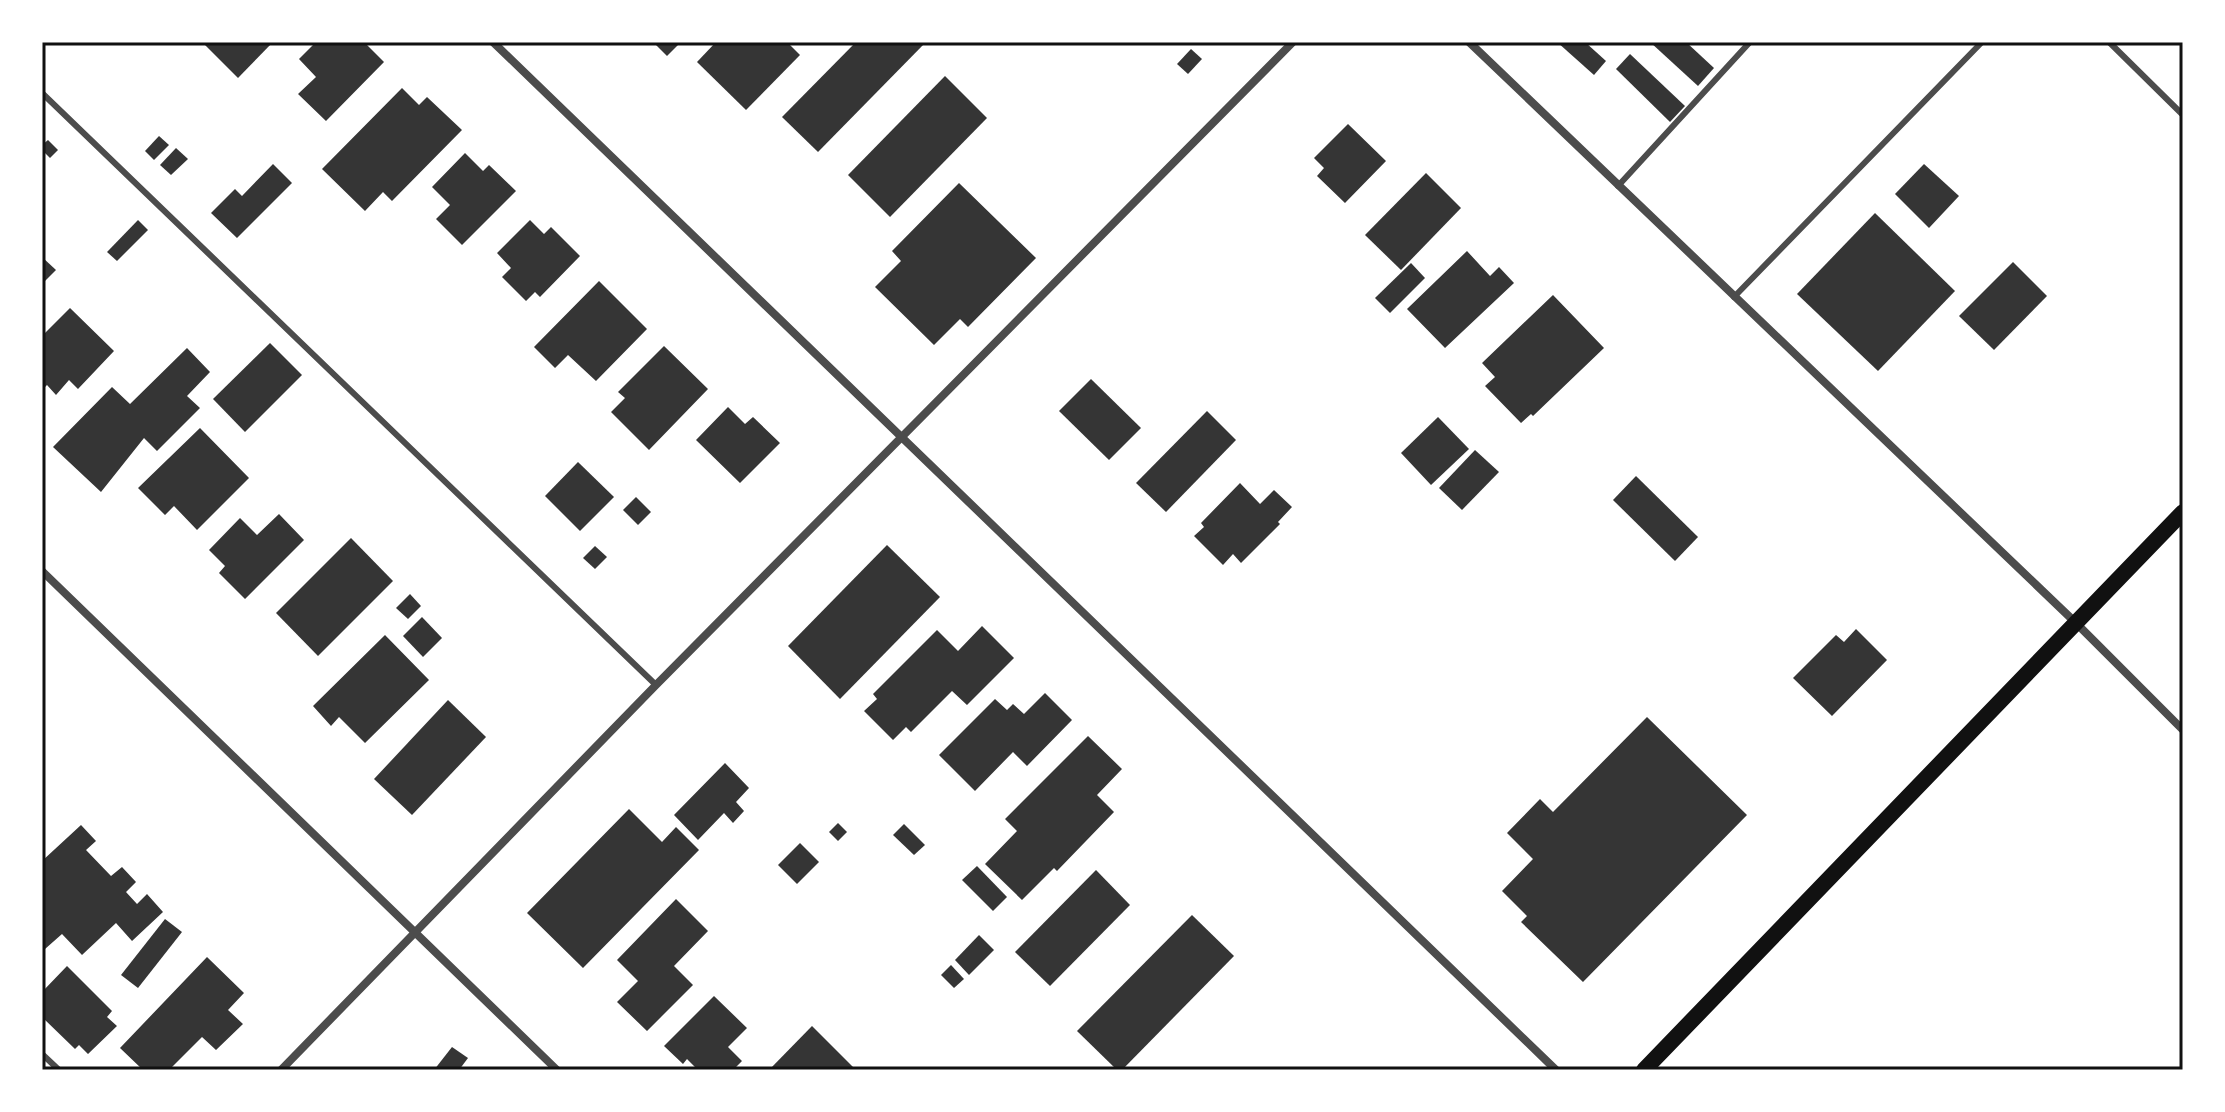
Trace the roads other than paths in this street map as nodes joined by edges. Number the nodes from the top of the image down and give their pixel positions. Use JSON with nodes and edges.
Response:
{"nodes":[{"id":1,"x":493,"y":42,"type":"edge"},
{"id":2,"x":1293,"y":42,"type":"edge"},
{"id":3,"x":1469,"y":42,"type":"edge"},
{"id":4,"x":1750,"y":42,"type":"edge"},
{"id":5,"x":1982,"y":42,"type":"edge"},
{"id":6,"x":2109,"y":42,"type":"edge"},
{"id":7,"x":42,"y":93,"type":"edge"},
{"id":8,"x":2183,"y":115,"type":"edge"},
{"id":9,"x":1618,"y":186,"type":"junction"},
{"id":10,"x":1734,"y":297,"type":"junction"},
{"id":11,"x":903,"y":436,"type":"junction"},
{"id":12,"x":2183,"y":512,"type":"edge"},
{"id":13,"x":42,"y":571,"type":"edge"},
{"id":14,"x":2076,"y":623,"type":"junction"},
{"id":15,"x":656,"y":685,"type":"junction"},
{"id":16,"x":2183,"y":730,"type":"edge"},
{"id":17,"x":415,"y":932,"type":"junction"},
{"id":18,"x":42,"y":1054,"type":"edge"},
{"id":19,"x":59,"y":1070,"type":"edge"},
{"id":20,"x":281,"y":1070,"type":"edge"},
{"id":21,"x":557,"y":1070,"type":"edge"},
{"id":22,"x":1556,"y":1070,"type":"edge"},
{"id":23,"x":1644,"y":1070,"type":"edge"}],
"edges":[{"from":1,"to":11,"type":"street"},
{"from":2,"to":11,"type":"street"},
{"from":3,"to":9,"type":"street"},
{"from":4,"to":9,"type":"lane"},
{"from":5,"to":10,"type":"lane"},
{"from":6,"to":8,"type":"lane"},
{"from":7,"to":15,"type":"lane"},
{"from":9,"to":10,"type":"street"},
{"from":10,"to":14,"type":"street"},
{"from":11,"to":15,"type":"street"},
{"from":11,"to":22,"type":"street"},
{"from":12,"to":14,"type":"main road"},
{"from":13,"to":17,"type":"street"},
{"from":14,"to":16,"type":"street"},
{"from":14,"to":23,"type":"main road"},
{"from":15,"to":17,"type":"street"},
{"from":17,"to":20,"type":"street"},
{"from":17,"to":21,"type":"street"},
{"from":18,"to":19,"type":"lane"}]}
